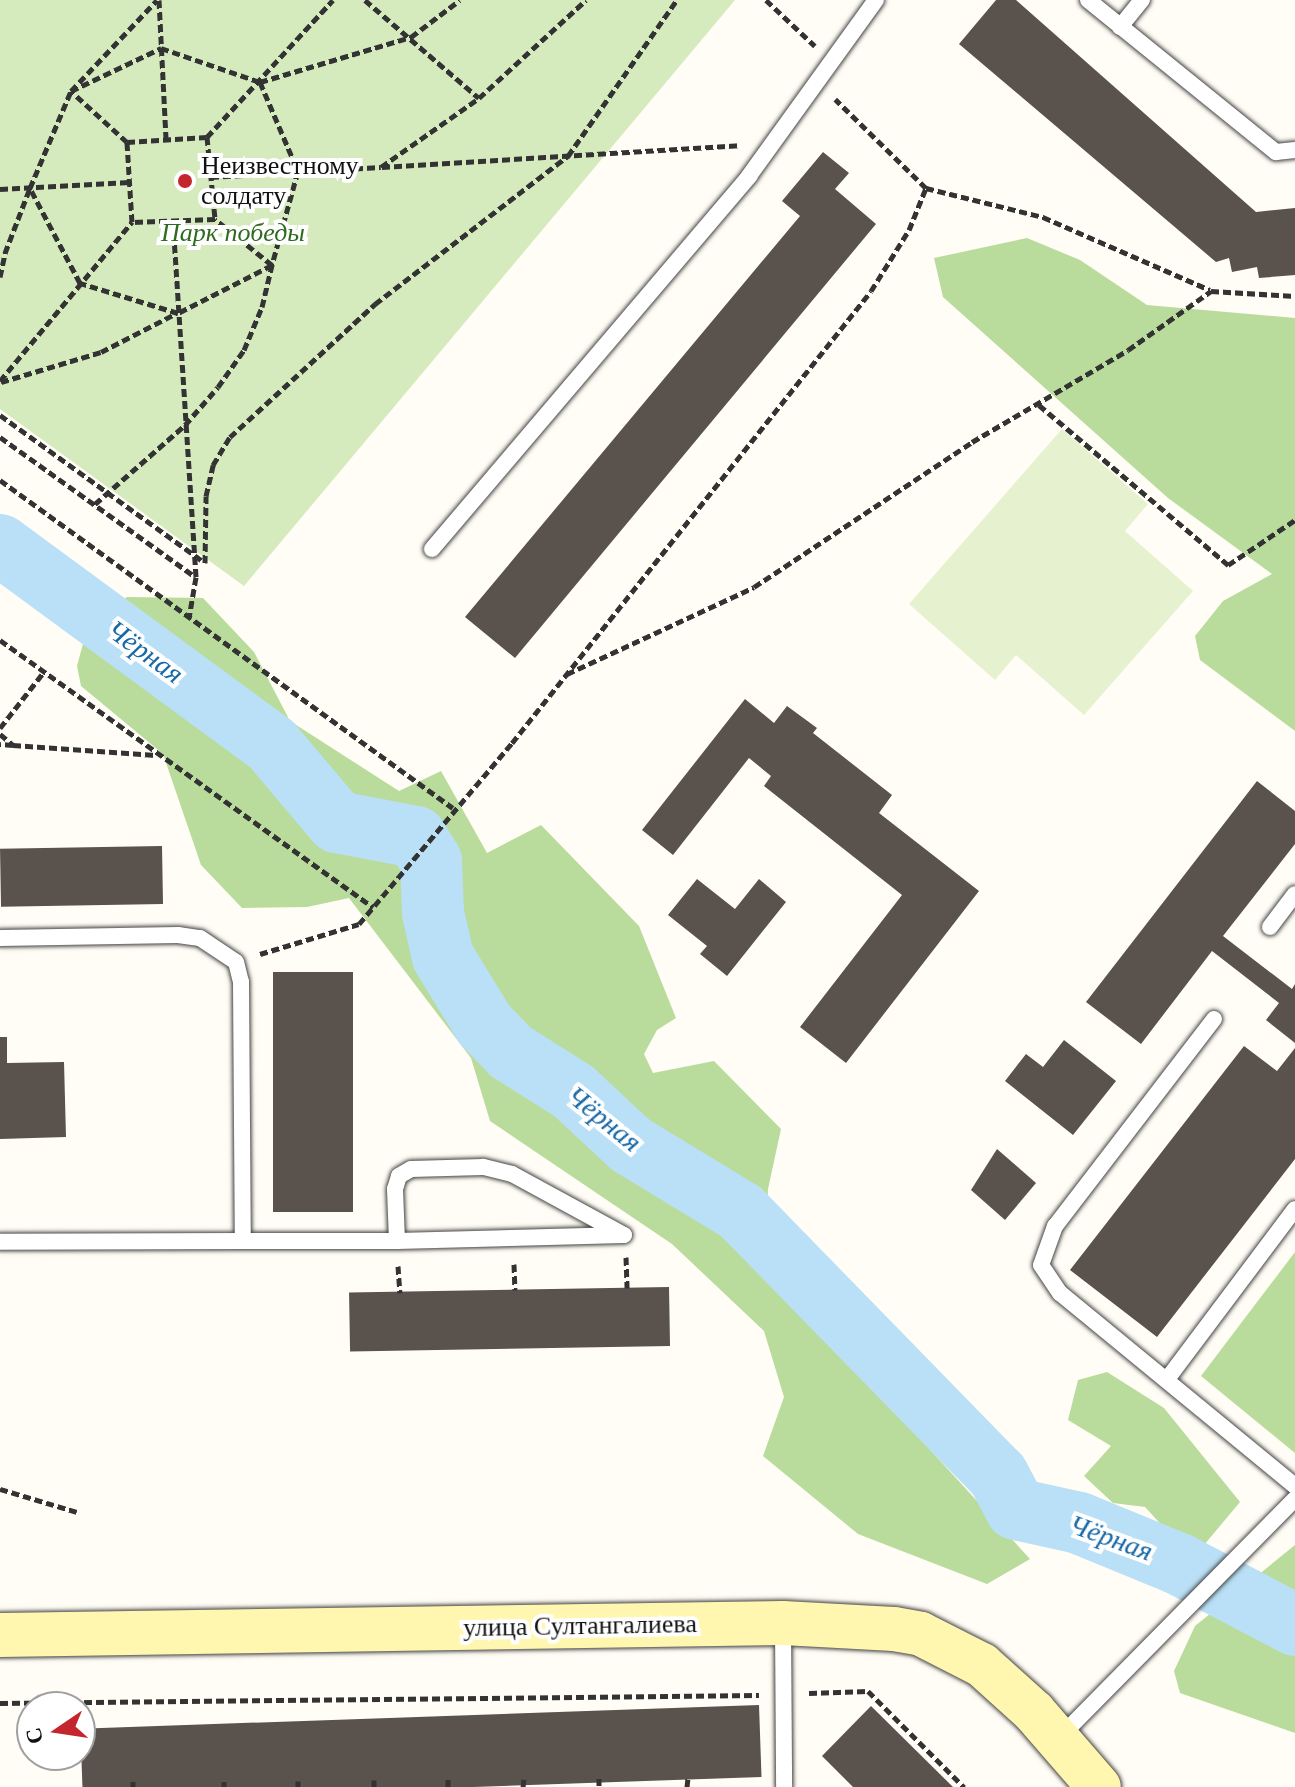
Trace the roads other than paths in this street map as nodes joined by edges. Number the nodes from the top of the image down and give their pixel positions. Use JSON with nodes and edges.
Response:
{"nodes":[{"id":1,"x":876,"y":0,"type":"edge"},
{"id":2,"x":1088,"y":0,"type":"edge"},
{"id":3,"x":1142,"y":0,"type":"edge"},
{"id":4,"x":1120,"y":27,"type":"junction"},
{"id":5,"x":1295,"y":150,"type":"edge"},
{"id":6,"x":432,"y":549,"type":"dead end"},
{"id":7,"x":1295,"y":894,"type":"edge"},
{"id":8,"x":1270,"y":927,"type":"dead end"},
{"id":9,"x":0,"y":938,"type":"edge"},
{"id":10,"x":1214,"y":1019,"type":"dead end"},
{"id":11,"x":1295,"y":1209,"type":"edge"},
{"id":12,"x":243,"y":1241,"type":"junction"},
{"id":13,"x":397,"y":1241,"type":"junction"},
{"id":14,"x":0,"y":1242,"type":"edge"},
{"id":15,"x":1168,"y":1378,"type":"junction"},
{"id":16,"x":1295,"y":1486,"type":"edge"},
{"id":17,"x":1295,"y":1499,"type":"edge"},
{"id":18,"x":783,"y":1623,"type":"junction"},
{"id":19,"x":0,"y":1635,"type":"edge"},
{"id":20,"x":1058,"y":1739,"type":"junction"},
{"id":21,"x":784,"y":1787,"type":"edge"},
{"id":22,"x":1099,"y":1787,"type":"edge"}],
"edges":[{"from":1,"to":6,"type":"lane"},
{"from":2,"to":4,"type":"lane"},
{"from":3,"to":4,"type":"lane"},
{"from":4,"to":5,"type":"lane"},
{"from":7,"to":8,"type":"lane"},
{"from":9,"to":12,"type":"lane"},
{"from":10,"to":15,"type":"lane"},
{"from":11,"to":15,"type":"lane"},
{"from":12,"to":13,"type":"lane"},
{"from":12,"to":14,"type":"lane"},
{"from":13,"to":13,"type":"lane"},
{"from":15,"to":16,"type":"lane"},
{"from":17,"to":20,"type":"lane"},
{"from":18,"to":19,"type":"street","name":"улица Султангалиева"},
{"from":18,"to":20,"type":"street","name":"улица Султангалиева"},
{"from":18,"to":21,"type":"lane"},
{"from":20,"to":22,"type":"street","name":"улица Султангалиева"}]}
